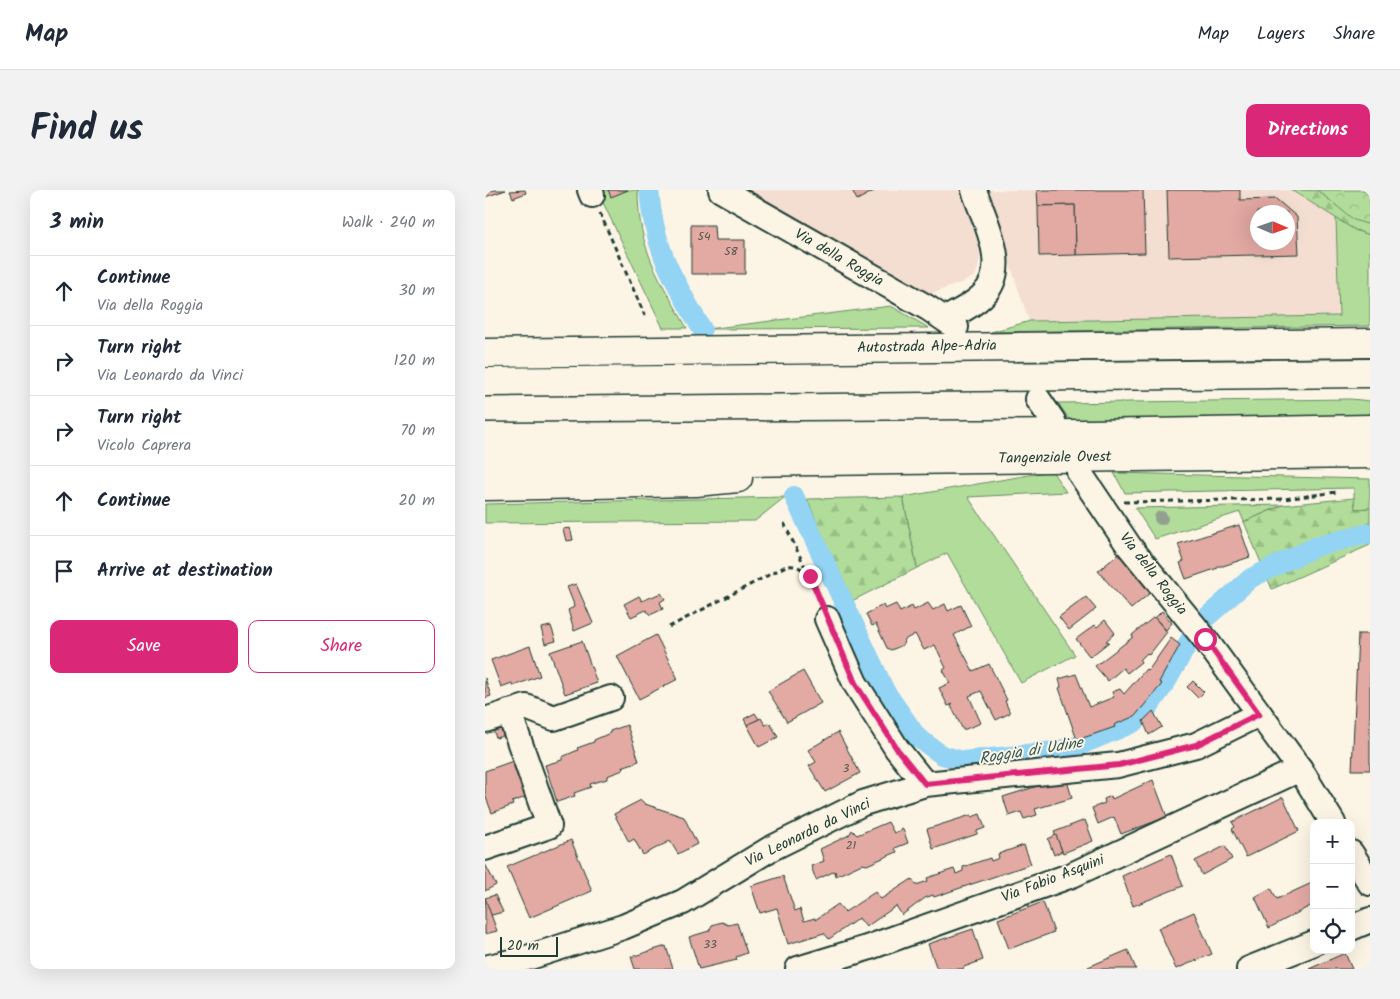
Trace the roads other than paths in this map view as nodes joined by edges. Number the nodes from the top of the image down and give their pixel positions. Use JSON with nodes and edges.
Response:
{"nodes":[{"id":1,"x":721,"y":190,"type":"edge"},
{"id":2,"x":974,"y":190,"type":"edge"},
{"id":3,"x":1370,"y":343,"type":"edge"},
{"id":4,"x":485,"y":353,"type":"edge"},
{"id":5,"x":1370,"y":373,"type":"edge"},
{"id":6,"x":485,"y":382,"type":"edge"},
{"id":7,"x":1037,"y":399,"type":"dead end"},
{"id":8,"x":1053,"y":421,"type":"dead end"},
{"id":9,"x":1370,"y":429,"type":"edge"},
{"id":10,"x":485,"y":437,"type":"edge"},
{"id":11,"x":741,"y":449,"type":"junction"},
{"id":12,"x":1370,"y":454,"type":"edge"},
{"id":13,"x":1009,"y":458,"type":"junction"},
{"id":14,"x":485,"y":462,"type":"edge"},
{"id":15,"x":1079,"y":472,"type":"dead end"},
{"id":16,"x":485,"y":486,"type":"edge"},
{"id":17,"x":827,"y":619,"type":"road end"},
{"id":18,"x":611,"y":698,"type":"dead end"},
{"id":19,"x":509,"y":712,"type":"junction"},
{"id":20,"x":1259,"y":714,"type":"junction"},
{"id":21,"x":485,"y":720,"type":"edge"},
{"id":22,"x":1300,"y":769,"type":"junction"},
{"id":23,"x":925,"y":784,"type":"junction"},
{"id":24,"x":1331,"y":819,"type":"edge"},
{"id":25,"x":485,"y":848,"type":"edge"},
{"id":26,"x":1355,"y":859,"type":"edge"},
{"id":27,"x":1370,"y":883,"type":"edge"},
{"id":28,"x":1370,"y":920,"type":"edge"},
{"id":29,"x":1355,"y":926,"type":"edge"},
{"id":30,"x":1310,"y":945,"type":"edge"},
{"id":31,"x":485,"y":968,"type":"edge"},
{"id":32,"x":798,"y":969,"type":"edge"},
{"id":33,"x":1249,"y":969,"type":"edge"}],
"edges":[{"from":1,"to":2,"type":"street","name":"Via della Roggia"},
{"from":3,"to":4,"type":"highway","name":"Autostrada Alpe-Adria"},
{"from":5,"to":6,"type":"highway","name":"Autostrada Alpe-Adria"},
{"from":7,"to":8,"type":"street"},
{"from":9,"to":11,"type":"highway","name":"Tangenziale Ovest"},
{"from":10,"to":11,"type":"highway"},
{"from":11,"to":13,"type":"highway","name":"Tangenziale Ovest"},
{"from":11,"to":14,"type":"highway"},
{"from":12,"to":13,"type":"highway","name":"Tangenziale Ovest"},
{"from":13,"to":16,"type":"highway"},
{"from":15,"to":20,"type":"street","name":"Via della Roggia"},
{"from":17,"to":23,"type":"street"},
{"from":18,"to":19,"type":"street"},
{"from":19,"to":21,"type":"street"},
{"from":19,"to":25,"type":"street"},
{"from":20,"to":22,"type":"street","name":"Via della Roggia"},
{"from":20,"to":23,"type":"street","name":"Via Leonardo da Vinci"},
{"from":22,"to":24,"type":"street","name":"Via della Roggia"},
{"from":22,"to":32,"type":"street","name":"Via Fabio Asquini"},
{"from":23,"to":31,"type":"street","name":"Via Leonardo da Vinci"},
{"from":26,"to":27,"type":"street"},
{"from":28,"to":29,"type":"street"},
{"from":30,"to":33,"type":"street"}]}
